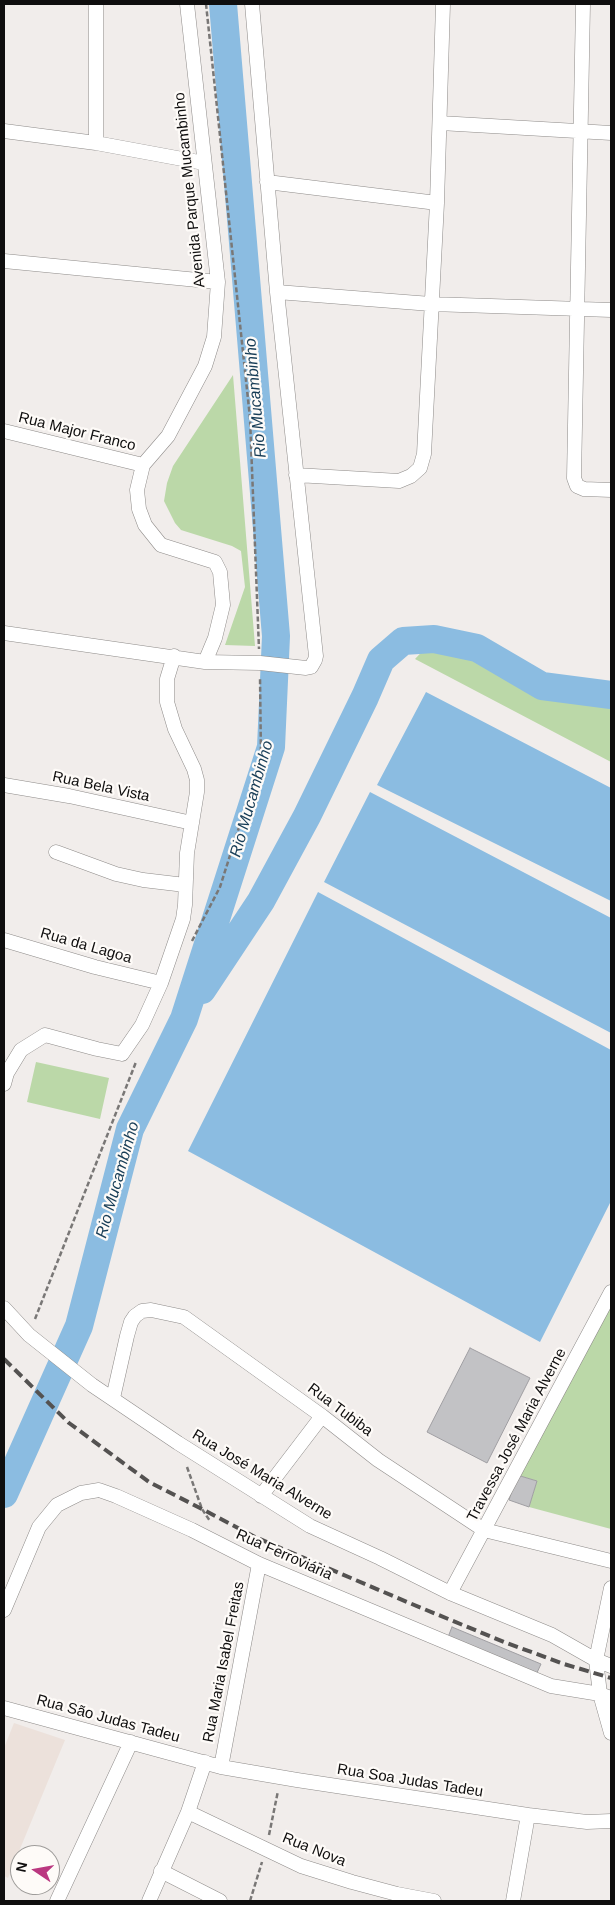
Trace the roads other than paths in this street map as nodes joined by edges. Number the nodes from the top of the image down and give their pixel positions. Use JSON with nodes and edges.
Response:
{"nodes":[{"id":1,"x":96,"y":4,"type":"edge"},
{"id":2,"x":187,"y":4,"type":"edge"},
{"id":3,"x":252,"y":4,"type":"edge"},
{"id":4,"x":443,"y":4,"type":"edge"},
{"id":5,"x":583,"y":4,"type":"edge"},
{"id":6,"x":440,"y":123,"type":"junction"},
{"id":7,"x":4,"y":131,"type":"edge"},
{"id":8,"x":581,"y":131,"type":"junction"},
{"id":9,"x":611,"y":133,"type":"edge"},
{"id":10,"x":96,"y":143,"type":"junction"},
{"id":11,"x":204,"y":163,"type":"junction"},
{"id":12,"x":267,"y":182,"type":"junction"},
{"id":13,"x":437,"y":203,"type":"junction"},
{"id":14,"x":4,"y":261,"type":"edge"},
{"id":15,"x":218,"y":282,"type":"junction"},
{"id":16,"x":277,"y":292,"type":"junction"},
{"id":17,"x":431,"y":304,"type":"junction"},
{"id":18,"x":578,"y":309,"type":"junction"},
{"id":19,"x":611,"y":310,"type":"edge"},
{"id":20,"x":4,"y":430,"type":"edge"},
{"id":21,"x":143,"y":465,"type":"junction"},
{"id":22,"x":296,"y":475,"type":"junction"},
{"id":23,"x":611,"y":490,"type":"edge"},
{"id":24,"x":4,"y":633,"type":"edge"},
{"id":25,"x":174,"y":656,"type":"junction"},
{"id":26,"x":205,"y":662,"type":"junction"},
{"id":27,"x":4,"y":785,"type":"edge"},
{"id":28,"x":192,"y":823,"type":"junction"},
{"id":29,"x":56,"y":852,"type":"dead end"},
{"id":30,"x":185,"y":885,"type":"junction"},
{"id":31,"x":4,"y":940,"type":"edge"},
{"id":32,"x":161,"y":983,"type":"junction"},
{"id":33,"x":4,"y":1084,"type":"edge"},
{"id":34,"x":611,"y":1292,"type":"edge"},
{"id":35,"x":4,"y":1308,"type":"edge"},
{"id":36,"x":114,"y":1398,"type":"junction"},
{"id":37,"x":322,"y":1416,"type":"junction"},
{"id":38,"x":261,"y":1496,"type":"junction"},
{"id":39,"x":484,"y":1530,"type":"junction"},
{"id":40,"x":611,"y":1562,"type":"edge"},
{"id":41,"x":259,"y":1564,"type":"junction"},
{"id":42,"x":611,"y":1588,"type":"edge"},
{"id":43,"x":450,"y":1594,"type":"junction"},
{"id":44,"x":4,"y":1610,"type":"edge"},
{"id":45,"x":596,"y":1660,"type":"junction"},
{"id":46,"x":611,"y":1666,"type":"edge"},
{"id":47,"x":606,"y":1696,"type":"edge"},
{"id":48,"x":4,"y":1708,"type":"edge"},
{"id":49,"x":611,"y":1732,"type":"edge"},
{"id":50,"x":131,"y":1742,"type":"junction"},
{"id":51,"x":204,"y":1762,"type":"junction"},
{"id":52,"x":221,"y":1767,"type":"junction"},
{"id":53,"x":188,"y":1812,"type":"junction"},
{"id":54,"x":528,"y":1815,"type":"junction"},
{"id":55,"x":611,"y":1821,"type":"edge"},
{"id":56,"x":161,"y":1871,"type":"junction"},
{"id":57,"x":57,"y":1901,"type":"edge"},
{"id":58,"x":149,"y":1901,"type":"edge"},
{"id":59,"x":220,"y":1901,"type":"edge"},
{"id":60,"x":434,"y":1901,"type":"edge"},
{"id":61,"x":513,"y":1901,"type":"edge"}],
"edges":[{"from":1,"to":10,"type":"street"},
{"from":2,"to":11,"type":"street","name":"Avenida Parque Mucambinho"},
{"from":3,"to":12,"type":"street"},
{"from":4,"to":6,"type":"street"},
{"from":5,"to":8,"type":"street"},
{"from":6,"to":8,"type":"street"},
{"from":6,"to":13,"type":"street"},
{"from":7,"to":10,"type":"street"},
{"from":8,"to":9,"type":"street"},
{"from":8,"to":18,"type":"street"},
{"from":10,"to":11,"type":"street"},
{"from":11,"to":15,"type":"street","name":"Avenida Parque Mucambinho"},
{"from":12,"to":13,"type":"street"},
{"from":12,"to":16,"type":"street"},
{"from":13,"to":17,"type":"street"},
{"from":14,"to":15,"type":"street"},
{"from":15,"to":21,"type":"street","name":"Avenida Parque Mucambinho"},
{"from":16,"to":17,"type":"street"},
{"from":16,"to":22,"type":"street"},
{"from":17,"to":18,"type":"street"},
{"from":17,"to":22,"type":"street"},
{"from":18,"to":19,"type":"street"},
{"from":18,"to":23,"type":"street"},
{"from":20,"to":21,"type":"street","name":"Rua Major Franco"},
{"from":21,"to":26,"type":"street","name":"Avenida Parque Mucambinho"},
{"from":22,"to":26,"type":"street"},
{"from":24,"to":25,"type":"street"},
{"from":25,"to":26,"type":"street"},
{"from":25,"to":28,"type":"street"},
{"from":27,"to":28,"type":"street","name":"Rua Bela Vista"},
{"from":28,"to":30,"type":"street"},
{"from":29,"to":30,"type":"street"},
{"from":30,"to":32,"type":"street"},
{"from":31,"to":32,"type":"street","name":"Rua da Lagoa"},
{"from":32,"to":33,"type":"street"},
{"from":34,"to":39,"type":"street","name":"Travessa José Maria Alverne"},
{"from":35,"to":36,"type":"street","name":"Rua José Maria Alverne"},
{"from":36,"to":37,"type":"street","name":"Rua Tubiba"},
{"from":36,"to":38,"type":"street","name":"Rua José Maria Alverne"},
{"from":37,"to":38,"type":"street"},
{"from":37,"to":39,"type":"street","name":"Rua Tubiba"},
{"from":38,"to":43,"type":"street","name":"Rua José Maria Alverne"},
{"from":39,"to":40,"type":"street","name":"Rua Tubiba"},
{"from":39,"to":43,"type":"street","name":"Travessa José Maria Alverne"},
{"from":41,"to":44,"type":"street","name":"Rua Ferroviária"},
{"from":41,"to":47,"type":"street","name":"Rua Ferroviária"},
{"from":41,"to":52,"type":"street","name":"Rua Maria Isabel Freitas"},
{"from":42,"to":45,"type":"street"},
{"from":43,"to":45,"type":"street","name":"Rua José Maria Alverne"},
{"from":45,"to":46,"type":"street","name":"Rua José Maria Alverne"},
{"from":45,"to":47,"type":"street"},
{"from":47,"to":49,"type":"street"},
{"from":48,"to":50,"type":"street","name":"Rua São Judas Tadeu"},
{"from":50,"to":51,"type":"street","name":"Rua São Judas Tadeu"},
{"from":50,"to":57,"type":"street"},
{"from":51,"to":52,"type":"street","name":"Rua Soa Judas Tadeu"},
{"from":51,"to":53,"type":"street","name":"Rua Maria Isabel Freitas"},
{"from":52,"to":54,"type":"street","name":"Rua Soa Judas Tadeu"},
{"from":53,"to":56,"type":"street","name":"Rua Maria Isabel Freitas"},
{"from":53,"to":60,"type":"street","name":"Rua Nova"},
{"from":54,"to":55,"type":"street","name":"Rua Soa Judas Tadeu"},
{"from":54,"to":61,"type":"street"},
{"from":56,"to":58,"type":"street","name":"Rua Maria Isabel Freitas"},
{"from":56,"to":59,"type":"street"}]}
